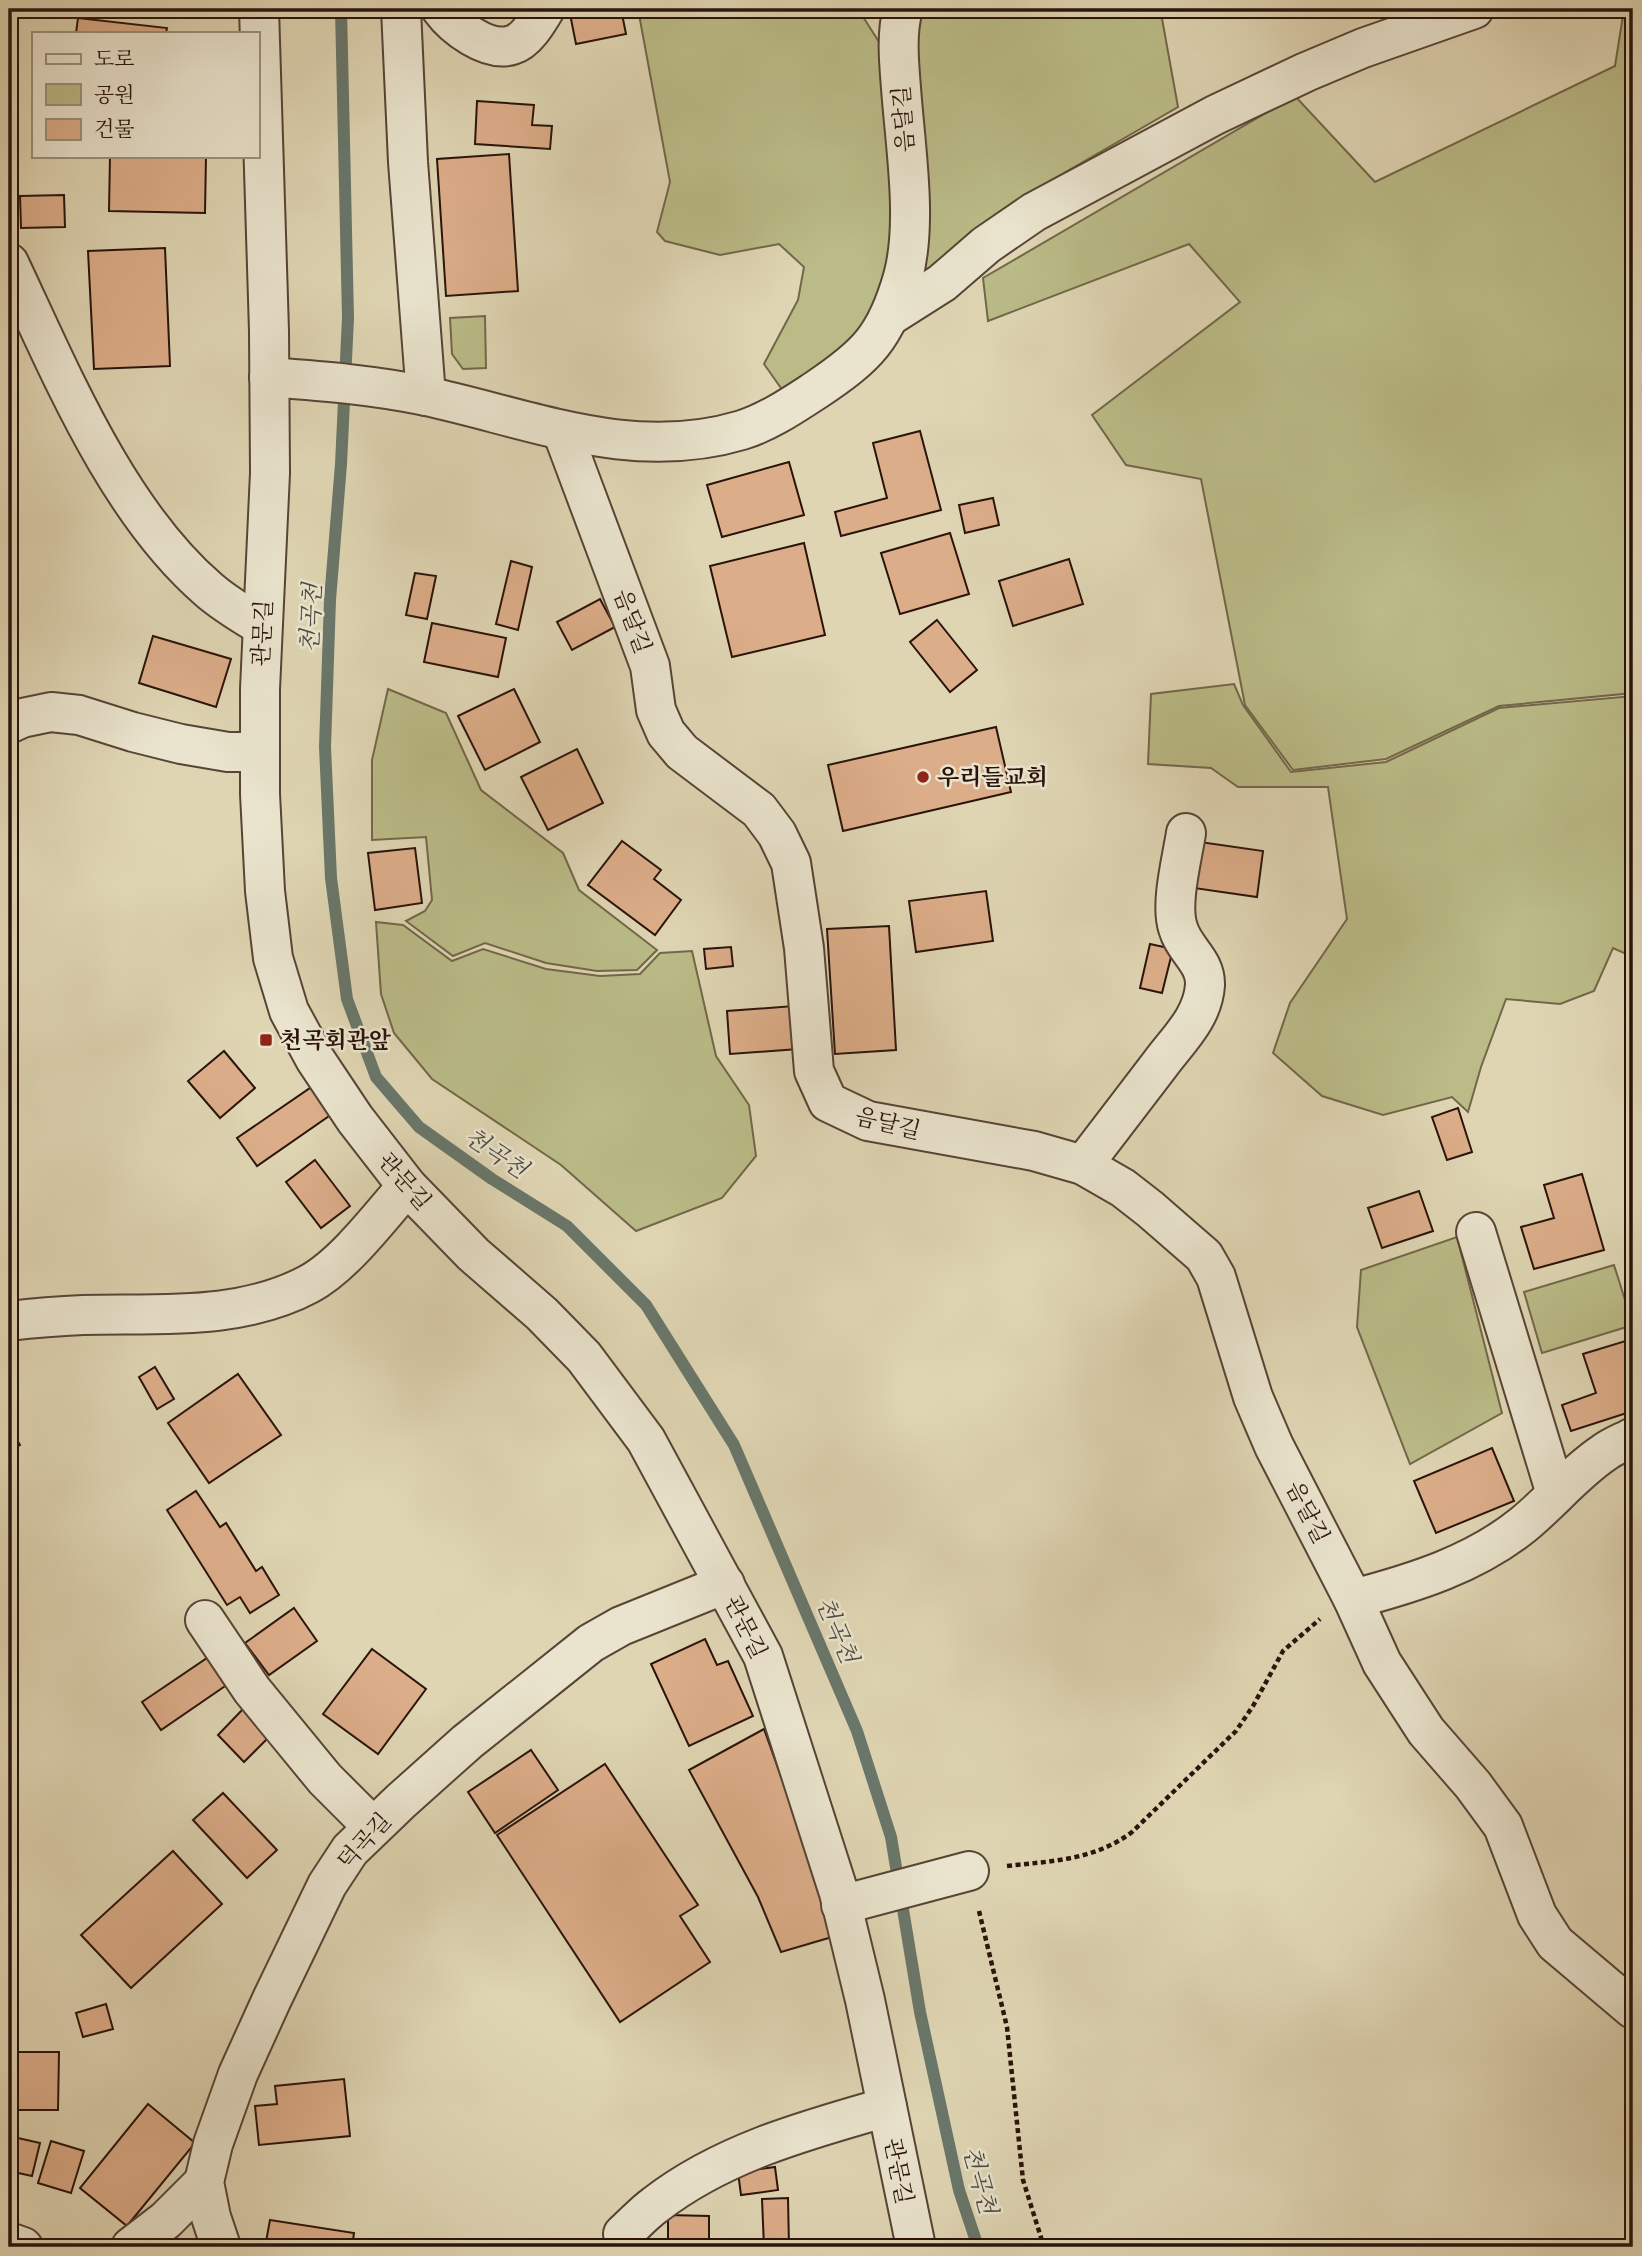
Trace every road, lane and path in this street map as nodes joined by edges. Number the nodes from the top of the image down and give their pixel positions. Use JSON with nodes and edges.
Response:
{"nodes":[{"id":1,"x":259,"y":9,"type":"edge"},
{"id":2,"x":401,"y":9,"type":"edge"},
{"id":3,"x":441,"y":9,"type":"edge"},
{"id":4,"x":545,"y":9,"type":"edge"},
{"id":5,"x":903,"y":9,"type":"edge"},
{"id":6,"x":1474,"y":9,"type":"edge"},
{"id":7,"x":9,"y":263,"type":"edge"},
{"id":8,"x":890,"y":316,"type":"junction"},
{"id":9,"x":285,"y":378,"type":"junction"},
{"id":10,"x":412,"y":394,"type":"junction"},
{"id":11,"x":562,"y":432,"type":"junction"},
{"id":12,"x":262,"y":626,"type":"junction"},
{"id":13,"x":9,"y":724,"type":"edge"},
{"id":14,"x":260,"y":752,"type":"junction"},
{"id":15,"x":1186,"y":833,"type":"dead end"},
{"id":16,"x":1083,"y":1165,"type":"junction"},
{"id":17,"x":407,"y":1186,"type":"junction"},
{"id":18,"x":1476,"y":1231,"type":"dead end"},
{"id":19,"x":9,"y":1321,"type":"edge"},
{"id":20,"x":1633,"y":1437,"type":"edge"},
{"id":21,"x":1556,"y":1494,"type":"junction"},
{"id":22,"x":725,"y":1584,"type":"junction"},
{"id":23,"x":1353,"y":1599,"type":"junction"},
{"id":24,"x":205,"y":1620,"type":"dead end"},
{"id":25,"x":373,"y":1828,"type":"junction"},
{"id":26,"x":963,"y":1873,"type":"junction"},
{"id":27,"x":848,"y":1904,"type":"junction"},
{"id":28,"x":1633,"y":2009,"type":"edge"},
{"id":29,"x":887,"y":2108,"type":"junction"},
{"id":30,"x":204,"y":2182,"type":"junction"},
{"id":31,"x":623,"y":2234,"type":"dead end"},
{"id":32,"x":9,"y":2242,"type":"edge"},
{"id":33,"x":23,"y":2247,"type":"edge"},
{"id":34,"x":131,"y":2247,"type":"edge"},
{"id":35,"x":221,"y":2247,"type":"edge"},
{"id":36,"x":916,"y":2247,"type":"edge"},
{"id":37,"x":1044,"y":2247,"type":"edge"}],
"edges":[{"from":1,"to":9,"type":"street","name":"관문길"},
{"from":2,"to":10,"type":"street"},
{"from":3,"to":4,"type":"street"},
{"from":5,"to":8,"type":"street","name":"음달길"},
{"from":6,"to":8,"type":"street"},
{"from":7,"to":12,"type":"street"},
{"from":8,"to":11,"type":"street","name":"음달길"},
{"from":9,"to":10,"type":"street","name":"음달길"},
{"from":9,"to":12,"type":"street","name":"관문길"},
{"from":10,"to":11,"type":"street","name":"음달길"},
{"from":11,"to":16,"type":"street","name":"음달길"},
{"from":12,"to":14,"type":"street","name":"관문길"},
{"from":13,"to":14,"type":"street"},
{"from":14,"to":17,"type":"street","name":"관문길"},
{"from":15,"to":16,"type":"street"},
{"from":16,"to":23,"type":"street","name":"음달길"},
{"from":17,"to":19,"type":"street"},
{"from":17,"to":22,"type":"street","name":"관문길"},
{"from":18,"to":21,"type":"street"},
{"from":20,"to":21,"type":"street"},
{"from":21,"to":23,"type":"street"},
{"from":22,"to":25,"type":"street","name":"덕곡길"},
{"from":22,"to":27,"type":"street","name":"관문길"},
{"from":23,"to":26,"type":"path"},
{"from":23,"to":28,"type":"street","name":"음달길"},
{"from":24,"to":25,"type":"street"},
{"from":25,"to":30,"type":"street","name":"덕곡길"},
{"from":26,"to":27,"type":"street"},
{"from":26,"to":37,"type":"path"},
{"from":27,"to":29,"type":"street","name":"관문길"},
{"from":29,"to":31,"type":"street"},
{"from":29,"to":36,"type":"street","name":"관문길"},
{"from":30,"to":34,"type":"street"},
{"from":30,"to":35,"type":"street","name":"덕곡길"},
{"from":32,"to":33,"type":"street"}]}
